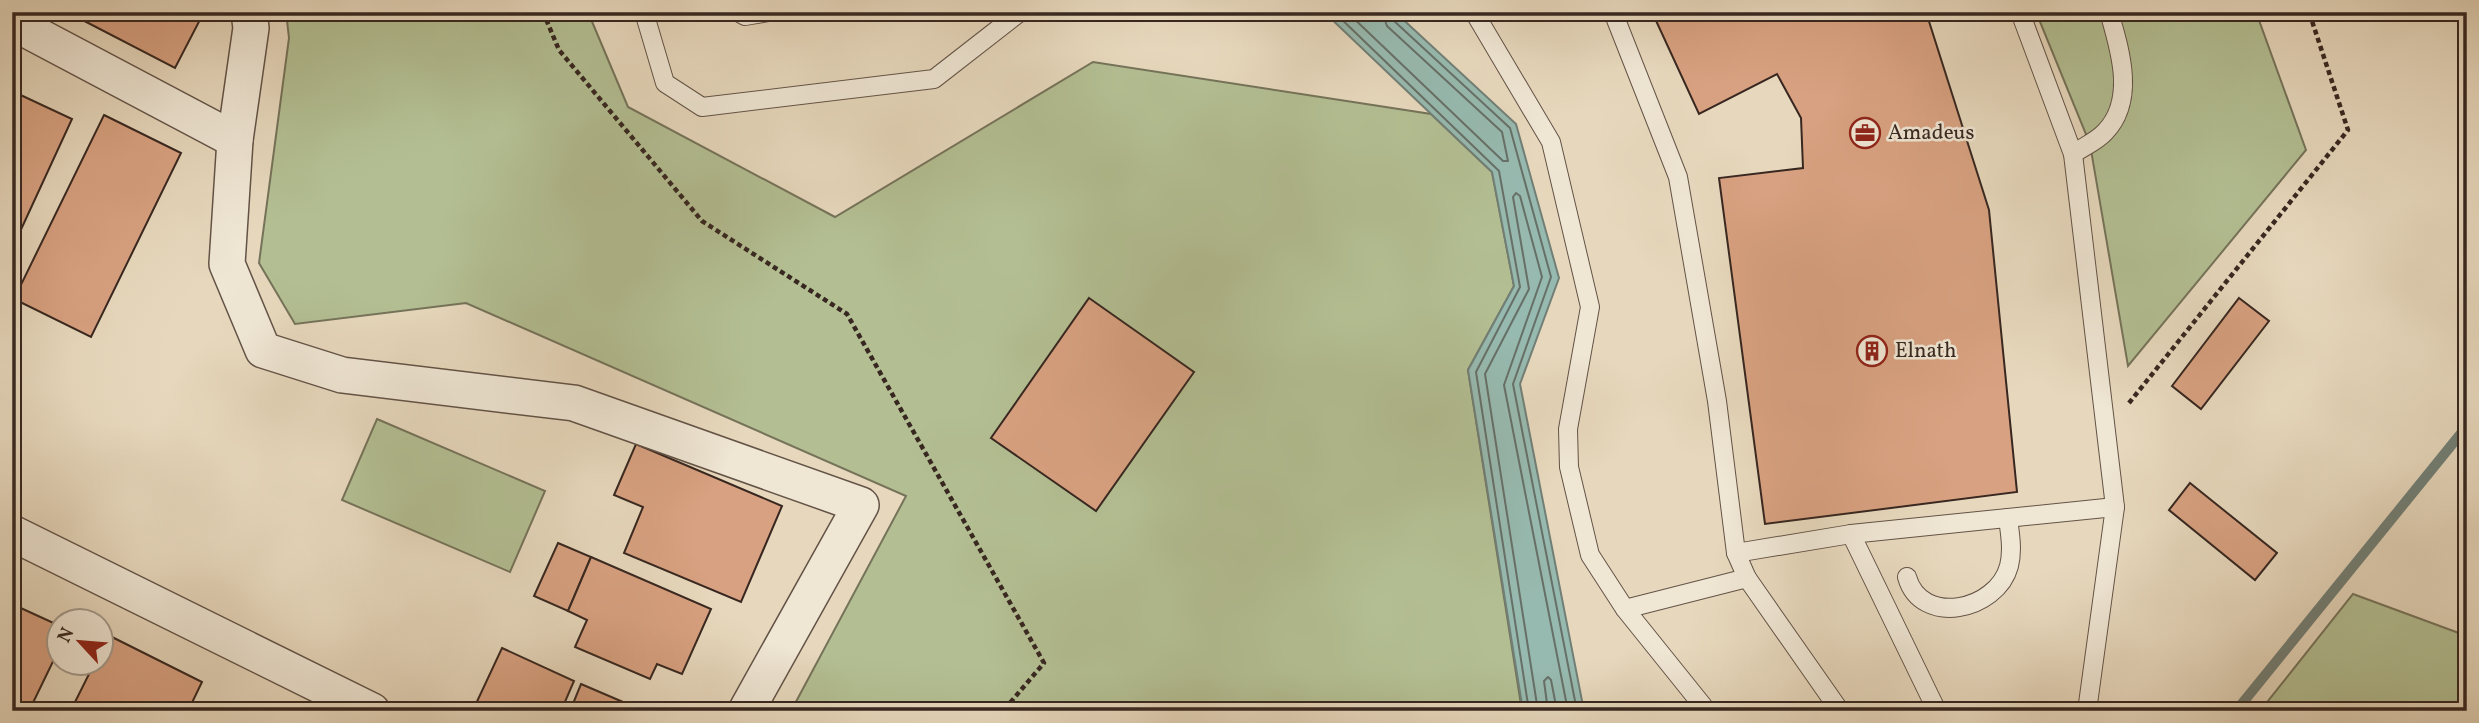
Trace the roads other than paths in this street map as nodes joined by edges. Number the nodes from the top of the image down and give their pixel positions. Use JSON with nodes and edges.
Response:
{"nodes":[{"id":1,"x":249,"y":12,"type":"edge"},
{"id":2,"x":644,"y":12,"type":"edge"},
{"id":3,"x":738,"y":12,"type":"edge"},
{"id":4,"x":769,"y":12,"type":"edge"},
{"id":5,"x":1020,"y":12,"type":"edge"},
{"id":6,"x":1474,"y":12,"type":"edge"},
{"id":7,"x":1613,"y":12,"type":"edge"},
{"id":8,"x":2020,"y":12,"type":"edge"},
{"id":9,"x":2109,"y":12,"type":"edge"},
{"id":10,"x":12,"y":22,"type":"edge"},
{"id":11,"x":235,"y":140,"type":"junction"},
{"id":12,"x":2073,"y":154,"type":"junction"},
{"id":13,"x":2115,"y":507,"type":"junction"},
{"id":14,"x":2008,"y":518,"type":"junction"},
{"id":15,"x":12,"y":533,"type":"edge"},
{"id":16,"x":1851,"y":534,"type":"junction"},
{"id":17,"x":1736,"y":553,"type":"junction"},
{"id":18,"x":1907,"y":577,"type":"dead end"},
{"id":19,"x":1747,"y":578,"type":"junction"},
{"id":20,"x":1625,"y":609,"type":"junction"},
{"id":21,"x":372,"y":711,"type":"edge"},
{"id":22,"x":746,"y":711,"type":"edge"},
{"id":23,"x":1707,"y":711,"type":"edge"},
{"id":24,"x":1840,"y":711,"type":"edge"},
{"id":25,"x":1937,"y":711,"type":"edge"},
{"id":26,"x":2087,"y":711,"type":"edge"}],
"edges":[{"from":1,"to":11,"type":"street"},
{"from":2,"to":5,"type":"lane"},
{"from":3,"to":4,"type":"lane"},
{"from":6,"to":20,"type":"lane"},
{"from":7,"to":17,"type":"lane"},
{"from":8,"to":12,"type":"lane"},
{"from":9,"to":12,"type":"lane"},
{"from":10,"to":11,"type":"street"},
{"from":11,"to":22,"type":"street"},
{"from":12,"to":13,"type":"lane"},
{"from":13,"to":14,"type":"lane"},
{"from":13,"to":26,"type":"lane"},
{"from":14,"to":16,"type":"lane"},
{"from":14,"to":18,"type":"lane"},
{"from":15,"to":21,"type":"street"},
{"from":16,"to":17,"type":"lane"},
{"from":16,"to":25,"type":"lane"},
{"from":17,"to":19,"type":"lane"},
{"from":19,"to":20,"type":"lane"},
{"from":19,"to":24,"type":"lane"},
{"from":20,"to":23,"type":"lane"}]}
